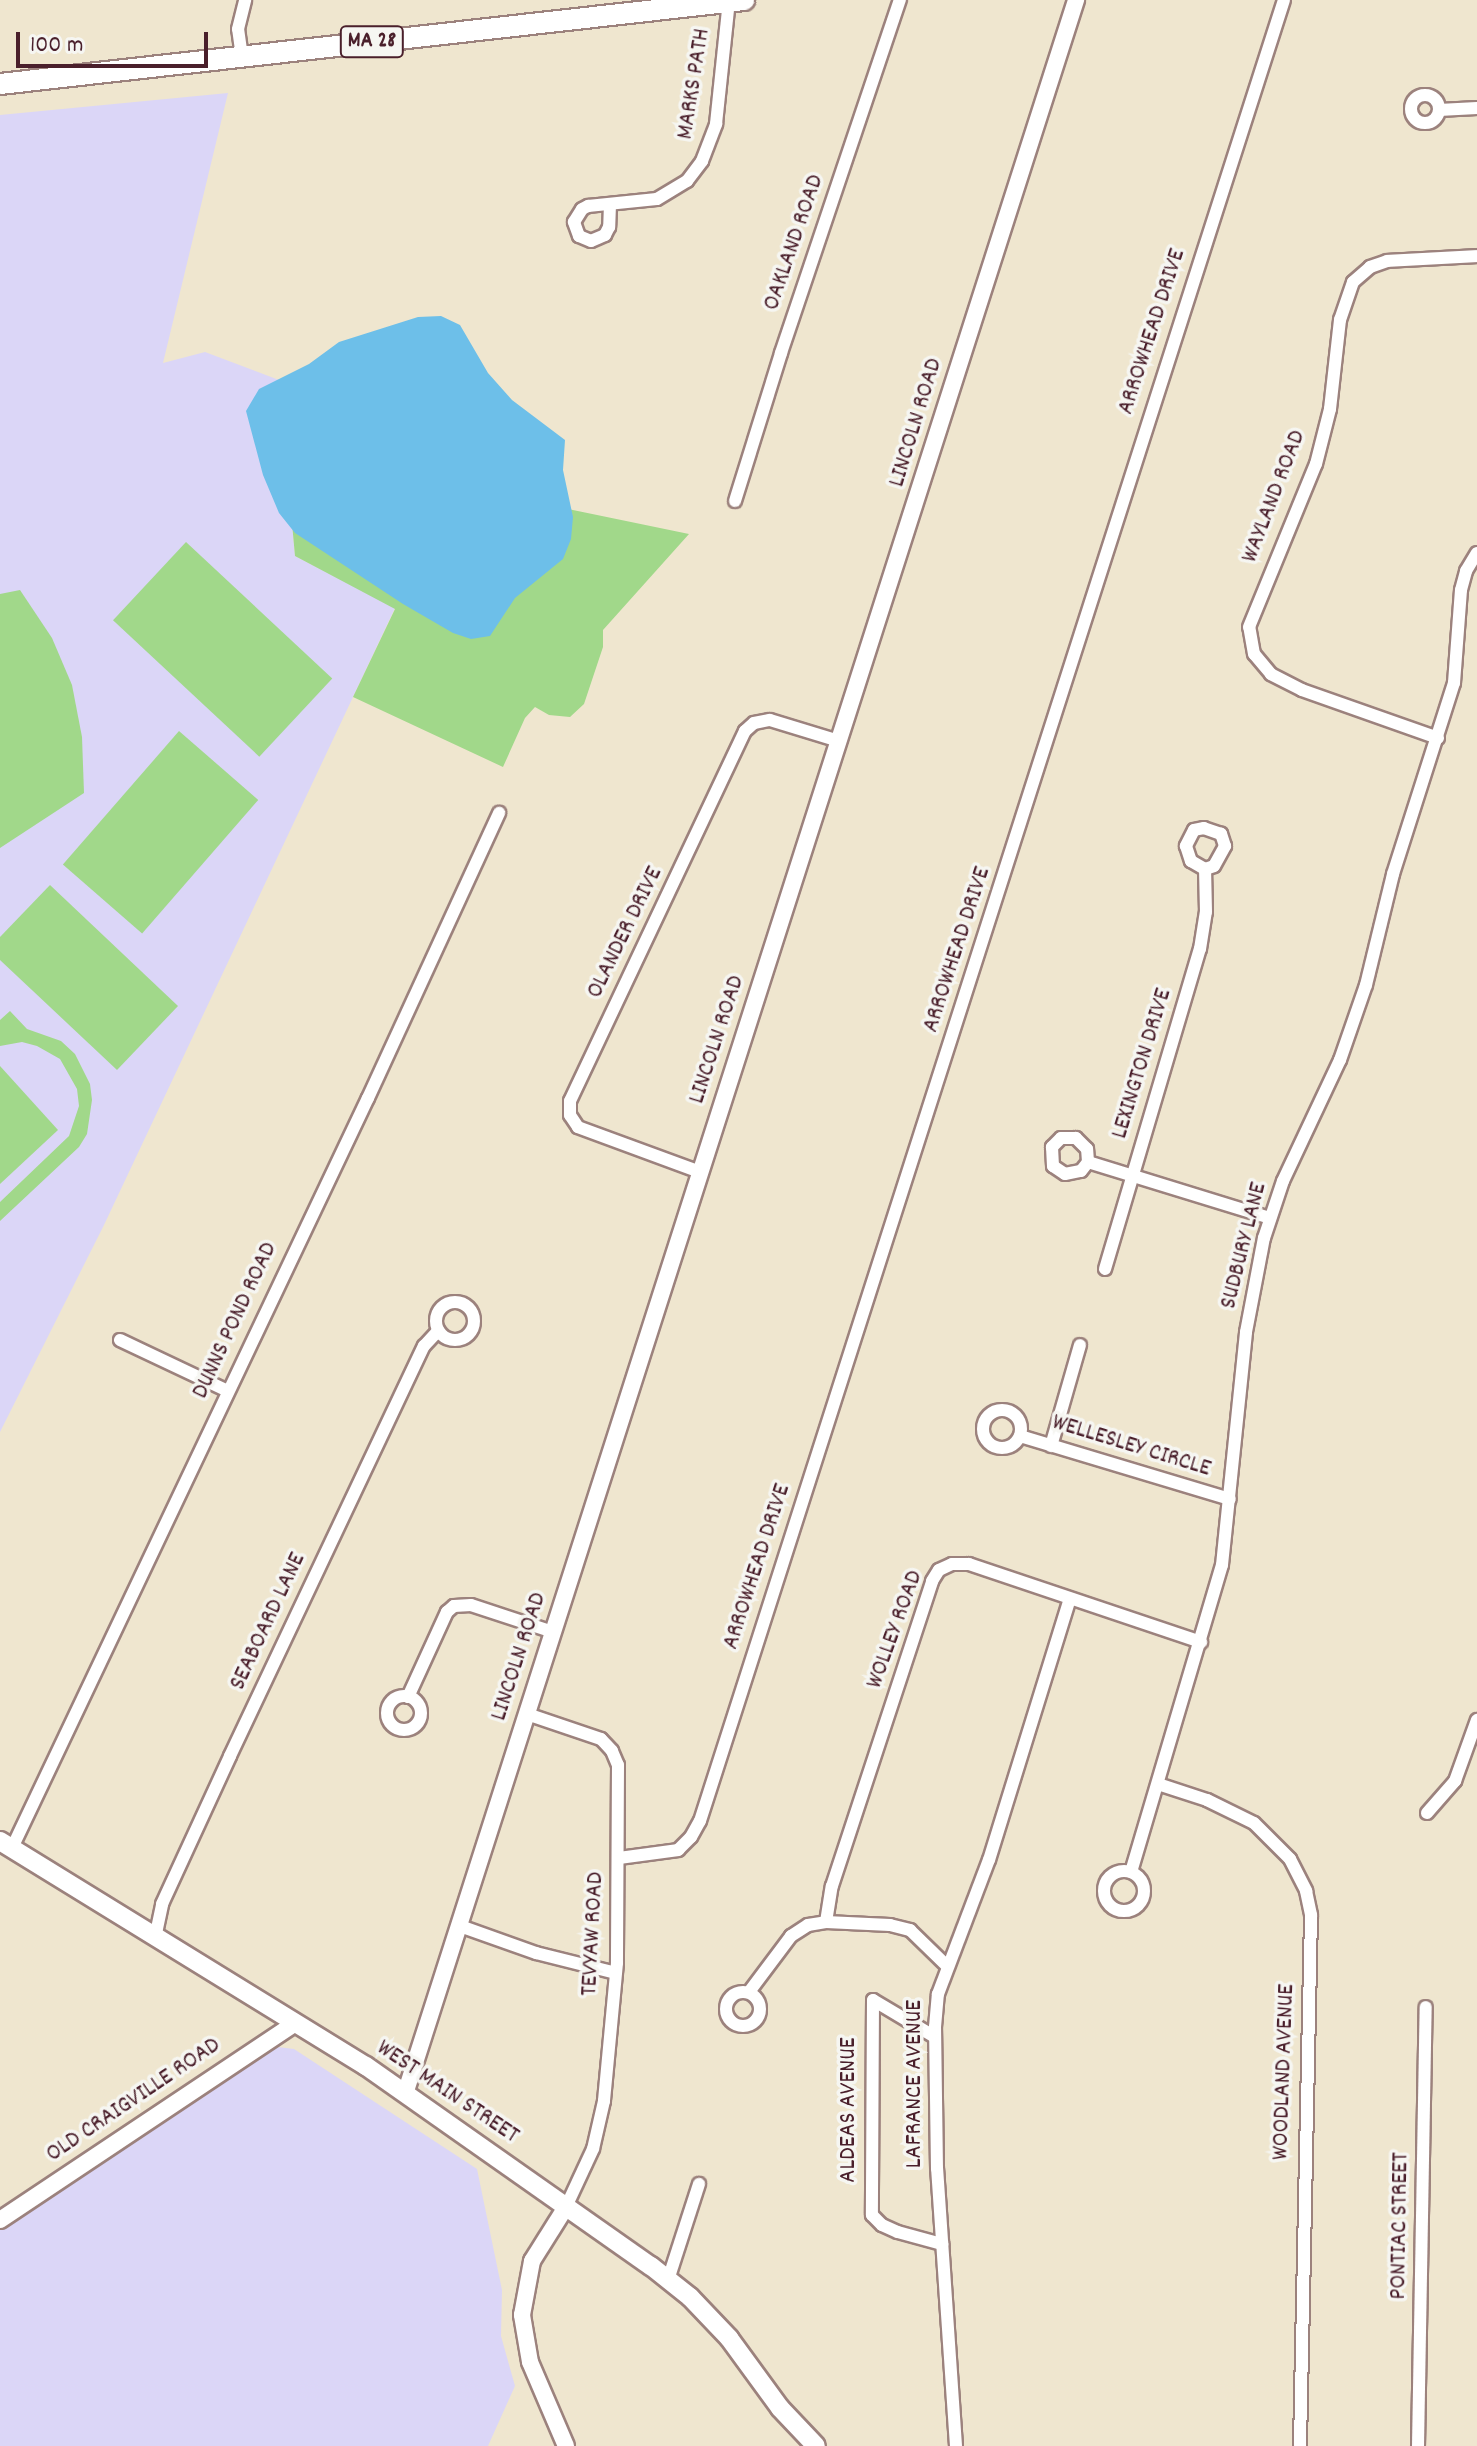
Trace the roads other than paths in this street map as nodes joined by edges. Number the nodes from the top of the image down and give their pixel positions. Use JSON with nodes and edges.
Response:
{"nodes":[{"id":1,"x":245,"y":0,"type":"edge"},
{"id":2,"x":900,"y":0,"type":"edge"},
{"id":3,"x":1076,"y":0,"type":"edge"},
{"id":4,"x":1284,"y":0,"type":"edge"},
{"id":5,"x":734,"y":1,"type":"edge"},
{"id":6,"x":242,"y":57,"type":"junction"},
{"id":7,"x":0,"y":84,"type":"edge"},
{"id":8,"x":1477,"y":108,"type":"edge"},
{"id":9,"x":1439,"y":110,"type":"dead end"},
{"id":10,"x":610,"y":204,"type":"dead end"},
{"id":11,"x":1477,"y":256,"type":"edge"},
{"id":12,"x":735,"y":501,"type":"dead end"},
{"id":13,"x":1477,"y":553,"type":"edge"},
{"id":14,"x":1438,"y":738,"type":"junction"},
{"id":15,"x":839,"y":741,"type":"junction"},
{"id":16,"x":499,"y":813,"type":"dead end"},
{"id":17,"x":1205,"y":869,"type":"dead end"},
{"id":18,"x":1088,"y":1162,"type":"dead end"},
{"id":19,"x":700,"y":1172,"type":"junction"},
{"id":20,"x":1133,"y":1176,"type":"junction"},
{"id":21,"x":1270,"y":1218,"type":"junction"},
{"id":22,"x":1105,"y":1269,"type":"dead end"},
{"id":23,"x":438,"y":1331,"type":"dead end"},
{"id":24,"x":120,"y":1340,"type":"dead end"},
{"id":25,"x":1080,"y":1345,"type":"dead end"},
{"id":26,"x":228,"y":1391,"type":"junction"},
{"id":27,"x":1020,"y":1436,"type":"dead end"},
{"id":28,"x":1051,"y":1446,"type":"junction"},
{"id":29,"x":1230,"y":1499,"type":"junction"},
{"id":30,"x":1070,"y":1599,"type":"junction"},
{"id":31,"x":553,"y":1632,"type":"junction"},
{"id":32,"x":1201,"y":1642,"type":"junction"},
{"id":33,"x":408,"y":1697,"type":"dead end"},
{"id":34,"x":527,"y":1714,"type":"junction"},
{"id":35,"x":1477,"y":1720,"type":"edge"},
{"id":36,"x":1158,"y":1784,"type":"junction"},
{"id":37,"x":1427,"y":1813,"type":"dead end"},
{"id":38,"x":6,"y":1844,"type":"edge"},
{"id":39,"x":619,"y":1858,"type":"junction"},
{"id":40,"x":1131,"y":1872,"type":"dead end"},
{"id":41,"x":826,"y":1922,"type":"junction"},
{"id":42,"x":460,"y":1926,"type":"junction"},
{"id":43,"x":155,"y":1938,"type":"junction"},
{"id":44,"x":947,"y":1966,"type":"junction"},
{"id":45,"x":616,"y":1973,"type":"junction"},
{"id":46,"x":749,"y":1992,"type":"dead end"},
{"id":47,"x":1426,"y":2007,"type":"dead end"},
{"id":48,"x":295,"y":2023,"type":"junction"},
{"id":49,"x":935,"y":2037,"type":"junction"},
{"id":50,"x":405,"y":2094,"type":"junction"},
{"id":51,"x":699,"y":2184,"type":"dead end"},
{"id":52,"x":566,"y":2207,"type":"junction"},
{"id":53,"x":0,"y":2220,"type":"edge"},
{"id":54,"x":942,"y":2244,"type":"junction"},
{"id":55,"x":668,"y":2280,"type":"junction"},
{"id":56,"x":566,"y":2446,"type":"edge"},
{"id":57,"x":816,"y":2446,"type":"edge"},
{"id":58,"x":956,"y":2446,"type":"edge"},
{"id":59,"x":1300,"y":2446,"type":"edge"},
{"id":60,"x":1418,"y":2446,"type":"edge"}],
"edges":[{"from":1,"to":6,"type":"street"},
{"from":2,"to":12,"type":"street","name":"OAKLAND ROAD"},
{"from":3,"to":15,"type":"street","name":"LINCOLN ROAD"},
{"from":4,"to":39,"type":"street","name":"ARROWHEAD DRIVE"},
{"from":5,"to":6,"type":"main road","number":"MA 28"},
{"from":5,"to":10,"type":"street","name":"MARKS PATH"},
{"from":6,"to":7,"type":"main road","number":"MA 28"},
{"from":8,"to":9,"type":"street"},
{"from":11,"to":14,"type":"street","name":"WAYLAND ROAD"},
{"from":13,"to":14,"type":"street","name":"SUDBURY LANE"},
{"from":14,"to":21,"type":"street","name":"SUDBURY LANE"},
{"from":15,"to":19,"type":"street","name":"LINCOLN ROAD"},
{"from":15,"to":19,"type":"street","name":"OLANDER DRIVE"},
{"from":16,"to":26,"type":"street","name":"DUNNS POND ROAD"},
{"from":17,"to":20,"type":"street","name":"LEXINGTON DRIVE"},
{"from":18,"to":20,"type":"street"},
{"from":19,"to":31,"type":"street","name":"LINCOLN ROAD"},
{"from":20,"to":21,"type":"street"},
{"from":20,"to":22,"type":"street","name":"LEXINGTON DRIVE"},
{"from":21,"to":29,"type":"street","name":"SUDBURY LANE"},
{"from":23,"to":43,"type":"street","name":"SEABOARD LANE"},
{"from":24,"to":26,"type":"street"},
{"from":25,"to":28,"type":"street"},
{"from":26,"to":38,"type":"street","name":"DUNNS POND ROAD"},
{"from":27,"to":28,"type":"street","name":"WELLESLEY CIRCLE"},
{"from":28,"to":29,"type":"street","name":"WELLESLEY CIRCLE"},
{"from":29,"to":32,"type":"street","name":"SUDBURY LANE"},
{"from":30,"to":32,"type":"street","name":"WOLLEY ROAD"},
{"from":30,"to":41,"type":"street","name":"WOLLEY ROAD"},
{"from":30,"to":44,"type":"street","name":"LAFRANCE AVENUE"},
{"from":31,"to":33,"type":"street"},
{"from":31,"to":34,"type":"street","name":"LINCOLN ROAD"},
{"from":32,"to":36,"type":"street","name":"SUDBURY LANE"},
{"from":34,"to":39,"type":"street","name":"TEVYAW ROAD"},
{"from":34,"to":42,"type":"street","name":"LINCOLN ROAD"},
{"from":35,"to":37,"type":"street"},
{"from":36,"to":40,"type":"street","name":"SUDBURY LANE"},
{"from":36,"to":59,"type":"street","name":"WOODLAND AVENUE"},
{"from":38,"to":43,"type":"main road","name":"WEST MAIN STREET"},
{"from":39,"to":45,"type":"street","name":"TEVYAW ROAD"},
{"from":41,"to":44,"type":"street"},
{"from":41,"to":46,"type":"street"},
{"from":42,"to":45,"type":"street"},
{"from":42,"to":50,"type":"street","name":"LINCOLN ROAD"},
{"from":43,"to":48,"type":"main road","name":"WEST MAIN STREET"},
{"from":44,"to":49,"type":"street","name":"LAFRANCE AVENUE"},
{"from":45,"to":52,"type":"street","name":"TEVYAW ROAD"},
{"from":47,"to":60,"type":"street","name":"PONTIAC STREET"},
{"from":48,"to":50,"type":"main road","name":"WEST MAIN STREET"},
{"from":48,"to":53,"type":"street","name":"OLD CRAIGVILLE ROAD"},
{"from":49,"to":54,"type":"street","name":"LAFRANCE AVENUE"},
{"from":49,"to":54,"type":"street","name":"ALDEAS AVENUE"},
{"from":50,"to":52,"type":"main road","name":"WEST MAIN STREET"},
{"from":51,"to":55,"type":"street"},
{"from":52,"to":55,"type":"main road","name":"WEST MAIN STREET"},
{"from":52,"to":56,"type":"street"},
{"from":54,"to":58,"type":"street","name":"LAFRANCE AVENUE"},
{"from":55,"to":57,"type":"main road","name":"WEST MAIN STREET"}]}
